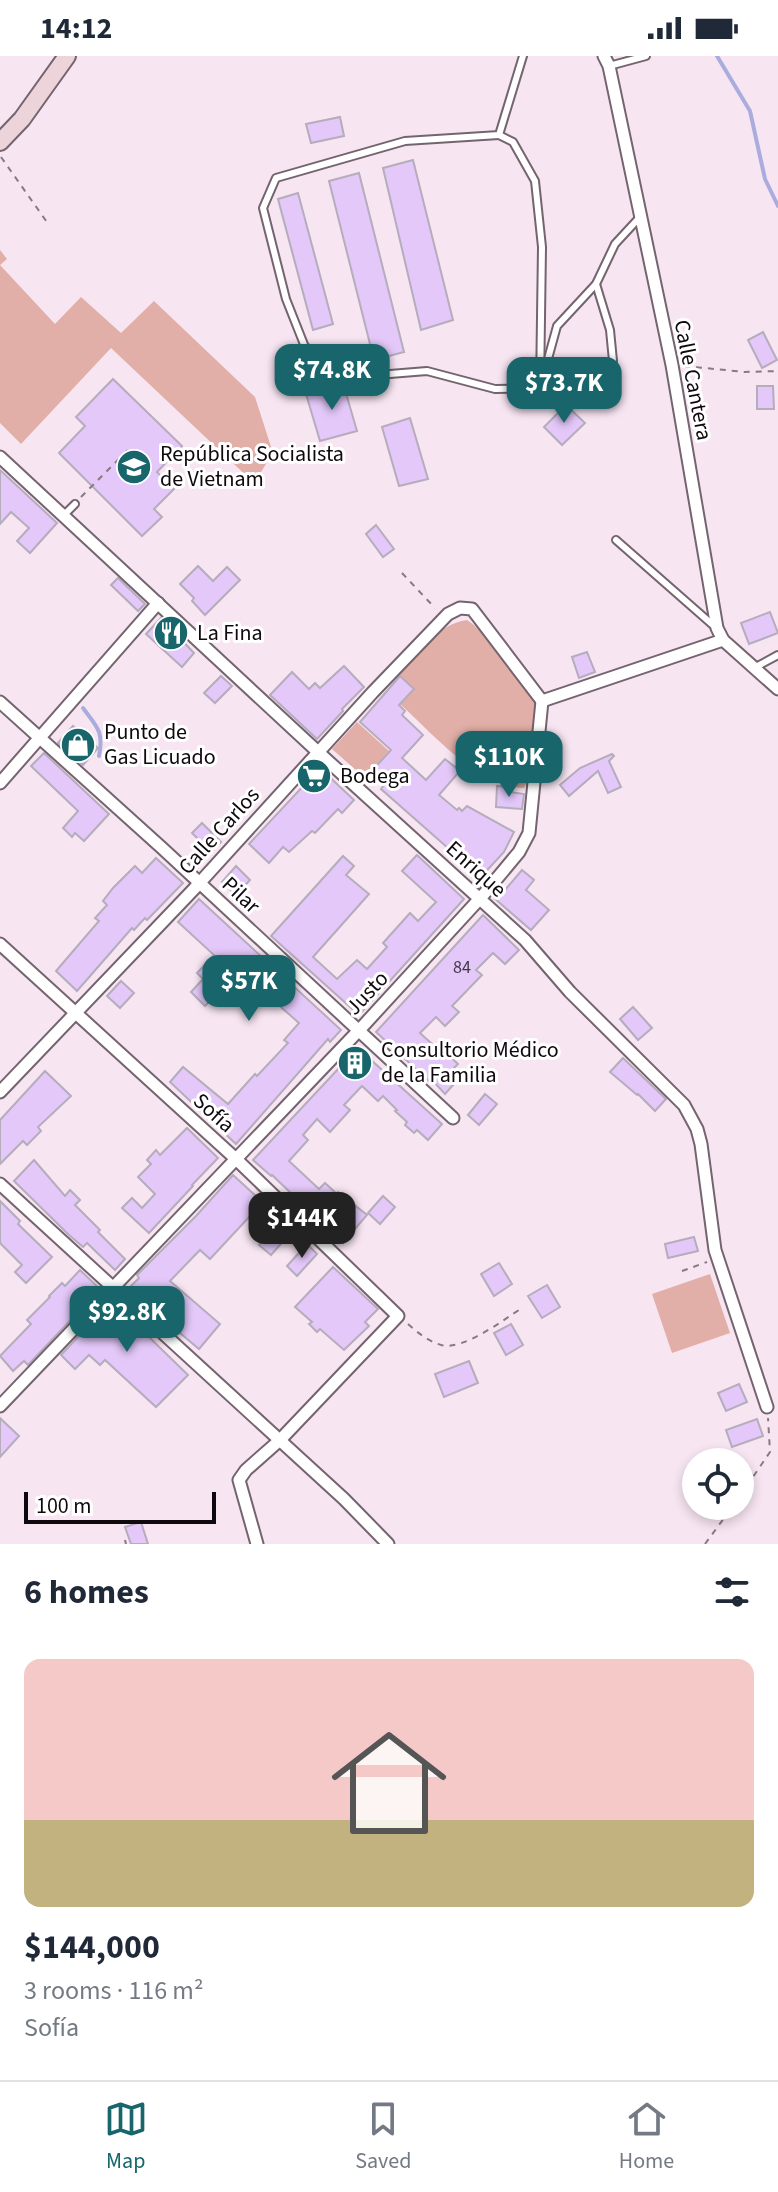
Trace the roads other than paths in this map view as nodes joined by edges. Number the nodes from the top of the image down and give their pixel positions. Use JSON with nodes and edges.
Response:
{"nodes":[{"id":1,"x":67,"y":56,"type":"edge"},
{"id":2,"x":523,"y":56,"type":"edge"},
{"id":3,"x":646,"y":56,"type":"edge"},
{"id":4,"x":606,"y":61,"type":"edge"},
{"id":5,"x":499,"y":135,"type":"junction"},
{"id":6,"x":0,"y":142,"type":"edge"},
{"id":7,"x":640,"y":217,"type":"junction"},
{"id":8,"x":596,"y":284,"type":"junction"},
{"id":9,"x":540,"y":388,"type":"junction"},
{"id":10,"x":0,"y":457,"type":"edge"},
{"id":11,"x":75,"y":504,"type":"road end"},
{"id":12,"x":63,"y":516,"type":"junction"},
{"id":13,"x":616,"y":540,"type":"dead end"},
{"id":14,"x":158,"y":603,"type":"junction"},
{"id":15,"x":720,"y":634,"type":"junction"},
{"id":16,"x":778,"y":655,"type":"edge"},
{"id":17,"x":754,"y":668,"type":"junction"},
{"id":18,"x":778,"y":689,"type":"edge"},
{"id":19,"x":542,"y":701,"type":"junction"},
{"id":20,"x":0,"y":702,"type":"edge"},
{"id":21,"x":40,"y":739,"type":"junction"},
{"id":22,"x":318,"y":752,"type":"junction"},
{"id":23,"x":0,"y":783,"type":"edge"},
{"id":24,"x":199,"y":883,"type":"junction"},
{"id":25,"x":480,"y":899,"type":"junction"},
{"id":26,"x":0,"y":944,"type":"edge"},
{"id":27,"x":75,"y":1014,"type":"junction"},
{"id":28,"x":358,"y":1032,"type":"junction"},
{"id":29,"x":0,"y":1092,"type":"edge"},
{"id":30,"x":453,"y":1118,"type":"dead end"},
{"id":31,"x":236,"y":1159,"type":"junction"},
{"id":32,"x":0,"y":1184,"type":"edge"},
{"id":33,"x":112,"y":1287,"type":"junction"},
{"id":34,"x":0,"y":1406,"type":"edge"},
{"id":35,"x":767,"y":1407,"type":"road end"},
{"id":36,"x":280,"y":1440,"type":"junction"},
{"id":37,"x":257,"y":1544,"type":"edge"},
{"id":38,"x":388,"y":1544,"type":"edge"}],
"edges":[{"from":1,"to":6,"type":"main road"},
{"from":2,"to":5,"type":"lane"},
{"from":3,"to":4,"type":"lane"},
{"from":4,"to":7,"type":"street","name":"Calle Cantera"},
{"from":5,"to":9,"type":"lane"},
{"from":5,"to":9,"type":"lane"},
{"from":7,"to":8,"type":"lane"},
{"from":7,"to":15,"type":"street","name":"Calle Cantera"},
{"from":8,"to":9,"type":"lane"},
{"from":8,"to":9,"type":"lane"},
{"from":10,"to":12,"type":"street","name":"Enrique"},
{"from":11,"to":12,"type":"lane"},
{"from":12,"to":14,"type":"street","name":"Enrique"},
{"from":13,"to":15,"type":"lane"},
{"from":14,"to":21,"type":"street"},
{"from":14,"to":22,"type":"street","name":"Enrique"},
{"from":15,"to":17,"type":"street"},
{"from":15,"to":19,"type":"street"},
{"from":16,"to":17,"type":"lane"},
{"from":17,"to":18,"type":"street"},
{"from":19,"to":22,"type":"street","name":"Calle Carlos"},
{"from":19,"to":25,"type":"street","name":"Justo"},
{"from":20,"to":21,"type":"street","name":"Pilar"},
{"from":21,"to":23,"type":"street"},
{"from":21,"to":24,"type":"street","name":"Pilar"},
{"from":22,"to":24,"type":"street","name":"Calle Carlos"},
{"from":22,"to":25,"type":"street","name":"Enrique"},
{"from":24,"to":27,"type":"street","name":"Calle Carlos"},
{"from":24,"to":28,"type":"street","name":"Pilar"},
{"from":25,"to":28,"type":"street","name":"Justo"},
{"from":25,"to":35,"type":"street","name":"Enrique"},
{"from":26,"to":27,"type":"street","name":"Sofía"},
{"from":27,"to":29,"type":"street","name":"Calle Carlos"},
{"from":27,"to":31,"type":"street","name":"Sofía"},
{"from":28,"to":30,"type":"street","name":"Pilar"},
{"from":28,"to":31,"type":"street","name":"Justo"},
{"from":31,"to":33,"type":"street","name":"Justo"},
{"from":31,"to":36,"type":"street","name":"Sofía"},
{"from":32,"to":33,"type":"street"},
{"from":33,"to":34,"type":"street","name":"Justo"},
{"from":33,"to":36,"type":"street"},
{"from":36,"to":37,"type":"street"},
{"from":36,"to":38,"type":"street"}]}
